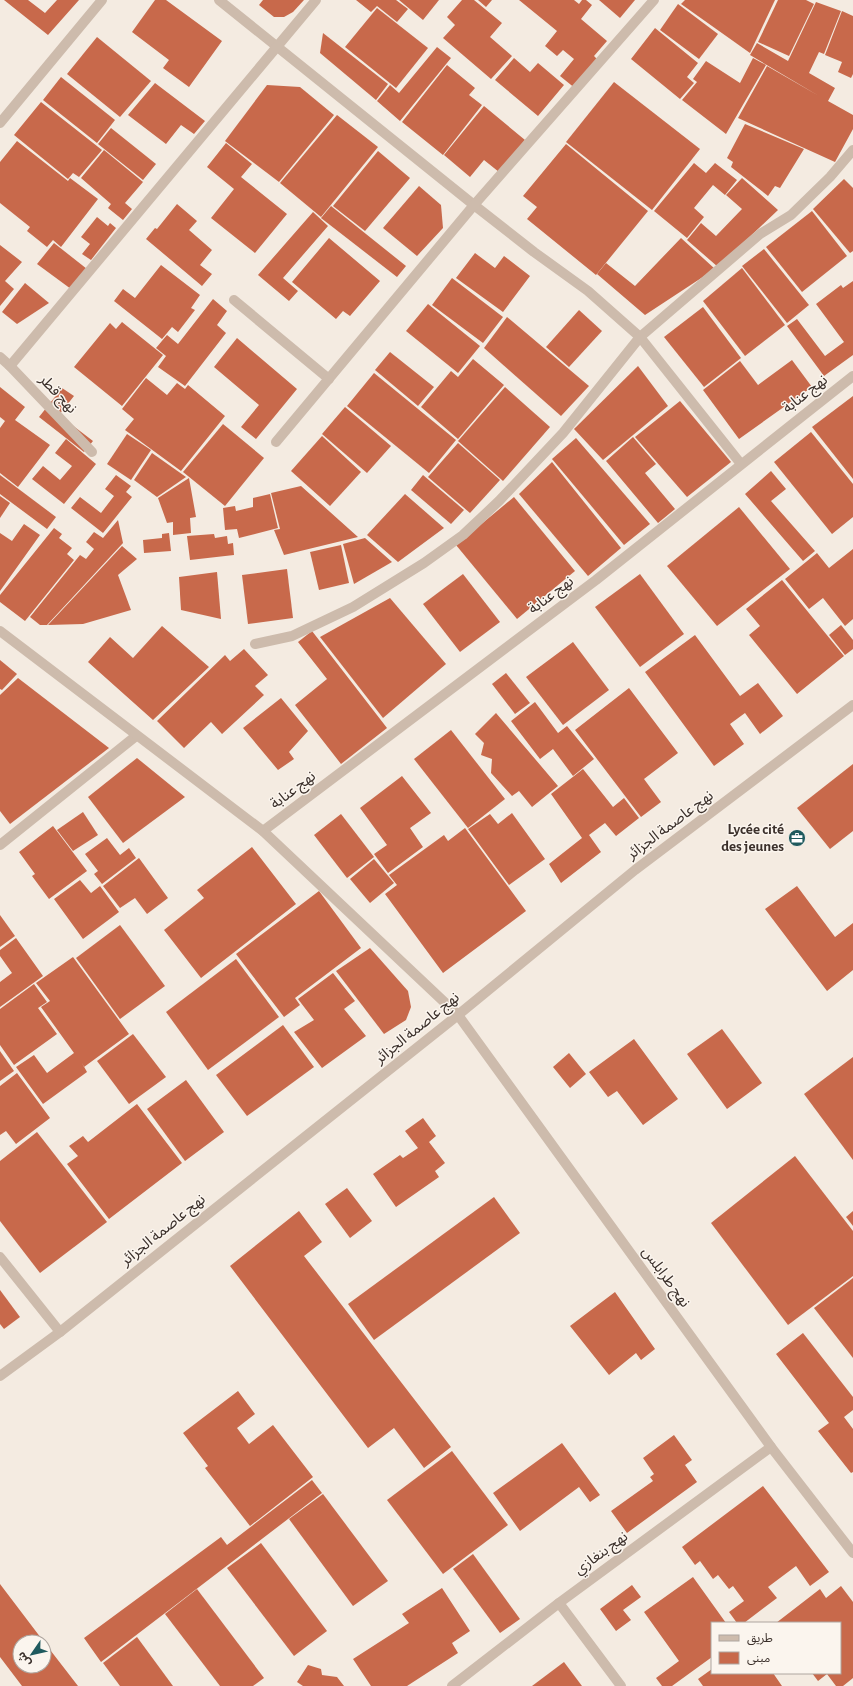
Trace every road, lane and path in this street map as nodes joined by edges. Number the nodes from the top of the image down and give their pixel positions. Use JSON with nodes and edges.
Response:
{"nodes":[{"id":1,"x":102,"y":0,"type":"edge"},
{"id":2,"x":219,"y":0,"type":"edge"},
{"id":3,"x":316,"y":0,"type":"edge"},
{"id":4,"x":654,"y":0,"type":"edge"},
{"id":5,"x":277,"y":47,"type":"junction"},
{"id":6,"x":0,"y":123,"type":"edge"},
{"id":7,"x":853,"y":150,"type":"edge"},
{"id":8,"x":474,"y":205,"type":"junction"},
{"id":9,"x":234,"y":300,"type":"dead end"},
{"id":10,"x":640,"y":338,"type":"junction"},
{"id":11,"x":0,"y":358,"type":"edge"},
{"id":12,"x":10,"y":366,"type":"junction"},
{"id":13,"x":853,"y":376,"type":"edge"},
{"id":14,"x":329,"y":379,"type":"junction"},
{"id":15,"x":276,"y":442,"type":"dead end"},
{"id":16,"x":92,"y":452,"type":"dead end"},
{"id":17,"x":741,"y":464,"type":"junction"},
{"id":18,"x":0,"y":631,"type":"edge"},
{"id":19,"x":255,"y":644,"type":"dead end"},
{"id":20,"x":853,"y":705,"type":"edge"},
{"id":21,"x":136,"y":736,"type":"junction"},
{"id":22,"x":262,"y":831,"type":"junction"},
{"id":23,"x":0,"y":845,"type":"edge"},
{"id":24,"x":458,"y":1015,"type":"junction"},
{"id":25,"x":0,"y":1257,"type":"edge"},
{"id":26,"x":60,"y":1332,"type":"junction"},
{"id":27,"x":0,"y":1376,"type":"edge"},
{"id":28,"x":771,"y":1447,"type":"junction"},
{"id":29,"x":853,"y":1553,"type":"edge"},
{"id":30,"x":559,"y":1603,"type":"junction"},
{"id":31,"x":452,"y":1686,"type":"edge"},
{"id":32,"x":620,"y":1686,"type":"edge"}],
"edges":[{"from":1,"to":6,"type":"street"},
{"from":2,"to":5,"type":"street"},
{"from":3,"to":5,"type":"street"},
{"from":4,"to":8,"type":"street"},
{"from":5,"to":8,"type":"street"},
{"from":5,"to":12,"type":"street"},
{"from":7,"to":10,"type":"street"},
{"from":8,"to":10,"type":"street"},
{"from":8,"to":14,"type":"street"},
{"from":9,"to":14,"type":"street"},
{"from":10,"to":17,"type":"street"},
{"from":10,"to":19,"type":"street"},
{"from":11,"to":12,"type":"street","name":"نهج قطر"},
{"from":12,"to":16,"type":"street","name":"نهج قطر"},
{"from":13,"to":17,"type":"street","name":"نهج عنابة"},
{"from":14,"to":15,"type":"street"},
{"from":17,"to":22,"type":"street","name":"نهج عنابة"},
{"from":18,"to":21,"type":"street","name":"نهج طرابلس"},
{"from":20,"to":24,"type":"street","name":"نهج عاصمة الجزائر"},
{"from":21,"to":22,"type":"street","name":"نهج طرابلس"},
{"from":21,"to":23,"type":"street"},
{"from":22,"to":24,"type":"street","name":"نهج طرابلس"},
{"from":24,"to":26,"type":"street","name":"نهج عاصمة الجزائر"},
{"from":24,"to":28,"type":"street","name":"نهج طرابلس"},
{"from":25,"to":26,"type":"street"},
{"from":26,"to":27,"type":"street","name":"نهج عاصمة الجزائر"},
{"from":28,"to":29,"type":"street","name":"نهج طرابلس"},
{"from":28,"to":30,"type":"street","name":"نهج بنغازي"},
{"from":30,"to":31,"type":"street","name":"نهج بنغازي"},
{"from":30,"to":32,"type":"street"}]}
